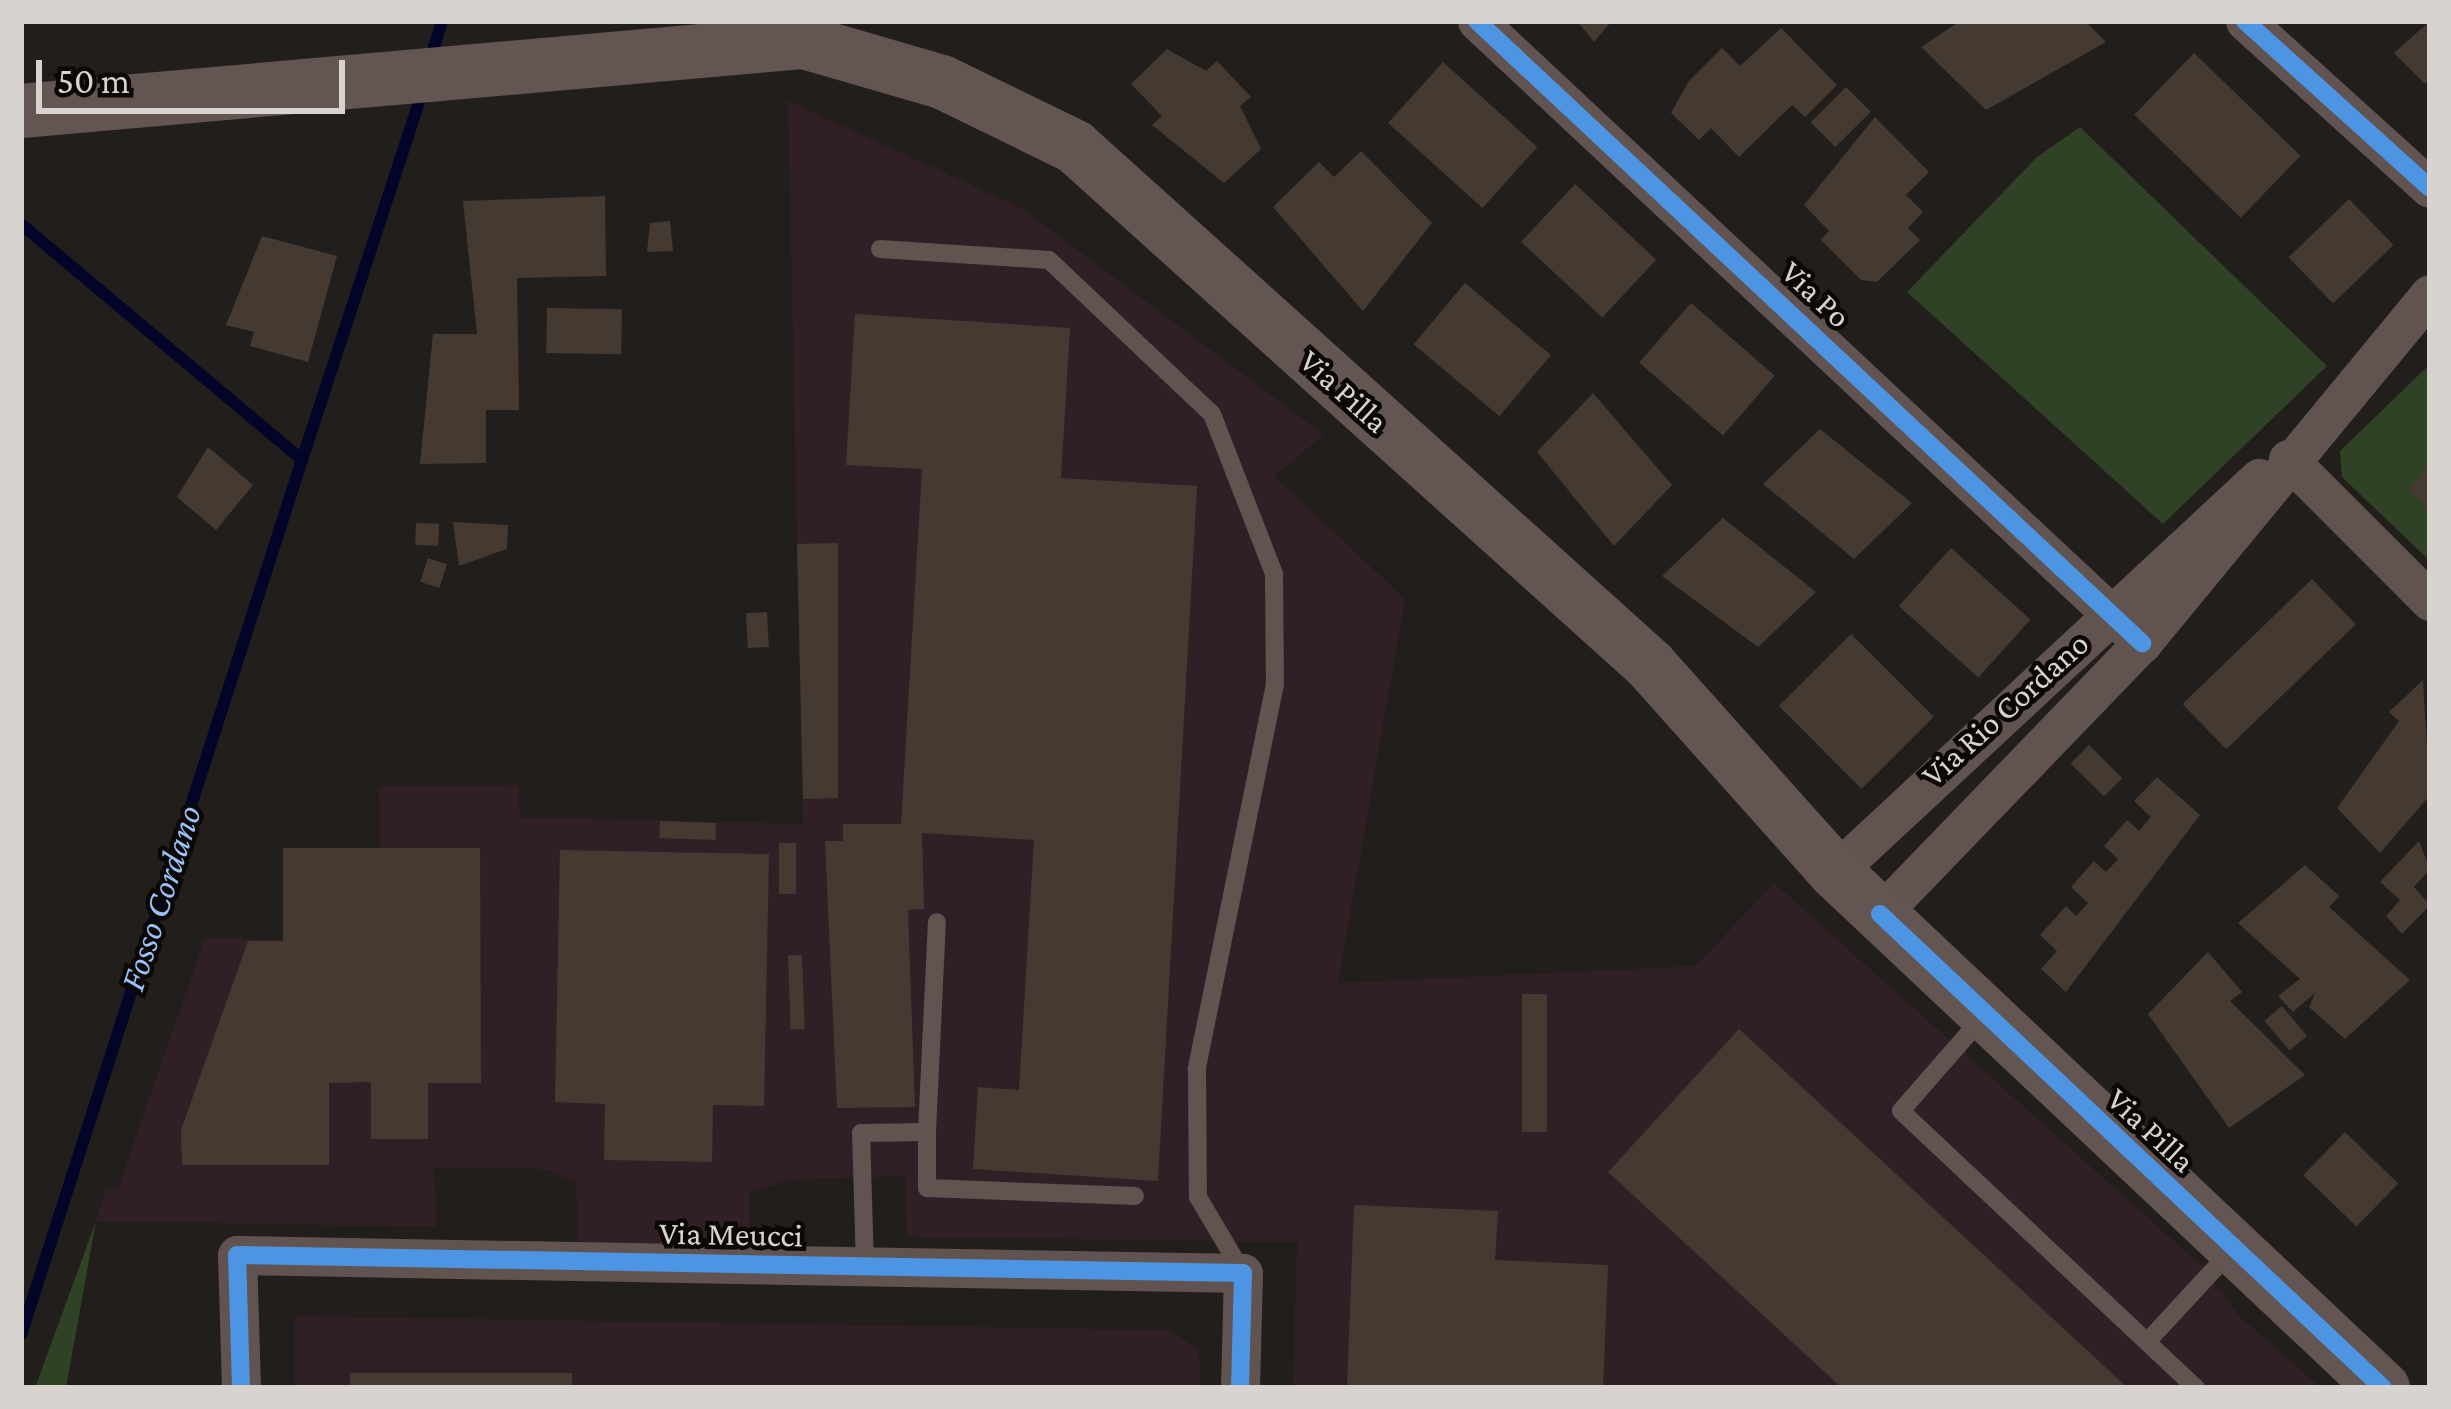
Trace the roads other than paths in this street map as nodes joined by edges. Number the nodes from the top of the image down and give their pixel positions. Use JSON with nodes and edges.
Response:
{"nodes":[{"id":1,"x":1478,"y":21,"type":"edge"},
{"id":2,"x":2245,"y":21,"type":"edge"},
{"id":3,"x":21,"y":111,"type":"edge"},
{"id":4,"x":2430,"y":188,"type":"edge"},
{"id":5,"x":880,"y":249,"type":"dead end"},
{"id":6,"x":2430,"y":293,"type":"edge"},
{"id":7,"x":2288,"y":459,"type":"junction"},
{"id":8,"x":2430,"y":601,"type":"edge"},
{"id":9,"x":2111,"y":613,"type":"junction"},
{"id":10,"x":2142,"y":643,"type":"junction"},
{"id":11,"x":1898,"y":805,"type":"junction"},
{"id":12,"x":1941,"y":840,"type":"junction"},
{"id":13,"x":1835,"y":872,"type":"junction"},
{"id":14,"x":1880,"y":914,"type":"junction"},
{"id":15,"x":937,"y":922,"type":"dead end"},
{"id":16,"x":1985,"y":1014,"type":"junction"},
{"id":17,"x":927,"y":1132,"type":"junction"},
{"id":18,"x":1135,"y":1196,"type":"dead end"},
{"id":19,"x":2233,"y":1249,"type":"junction"},
{"id":20,"x":865,"y":1266,"type":"junction"},
{"id":21,"x":1243,"y":1273,"type":"junction"},
{"id":22,"x":2147,"y":1342,"type":"junction"},
{"id":23,"x":241,"y":1388,"type":"edge"},
{"id":24,"x":1240,"y":1388,"type":"edge"},
{"id":25,"x":2196,"y":1388,"type":"edge"},
{"id":26,"x":2383,"y":1388,"type":"edge"}],
"edges":[{"from":1,"to":9,"type":"street","name":"Via Po"},
{"from":2,"to":4,"type":"street"},
{"from":3,"to":13,"type":"main road","name":"Via Pilla"},
{"from":5,"to":21,"type":"lane"},
{"from":6,"to":7,"type":"street"},
{"from":7,"to":8,"type":"street"},
{"from":7,"to":9,"type":"street","name":"Via Rio Cordano"},
{"from":7,"to":10,"type":"street","name":"Via Rio Cordano"},
{"from":9,"to":10,"type":"street","name":"Via Rio Cordano"},
{"from":9,"to":11,"type":"street","name":"Via Rio Cordano"},
{"from":10,"to":12,"type":"street","name":"Via Rio Cordano"},
{"from":11,"to":12,"type":"street","name":"Via Rio Cordano"},
{"from":11,"to":13,"type":"street","name":"Via Rio Cordano"},
{"from":12,"to":14,"type":"street","name":"Via Rio Cordano"},
{"from":13,"to":14,"type":"main road","name":"Via Pilla"},
{"from":14,"to":16,"type":"main road","name":"Via Pilla"},
{"from":15,"to":17,"type":"lane"},
{"from":16,"to":19,"type":"main road","name":"Via Pilla"},
{"from":16,"to":22,"type":"lane"},
{"from":17,"to":18,"type":"lane"},
{"from":17,"to":20,"type":"lane"},
{"from":19,"to":22,"type":"lane"},
{"from":19,"to":26,"type":"main road","name":"Via Pilla"},
{"from":20,"to":21,"type":"street","name":"Via Meucci"},
{"from":20,"to":23,"type":"street","name":"Via Meucci"},
{"from":21,"to":24,"type":"street"},
{"from":22,"to":25,"type":"lane"}]}
